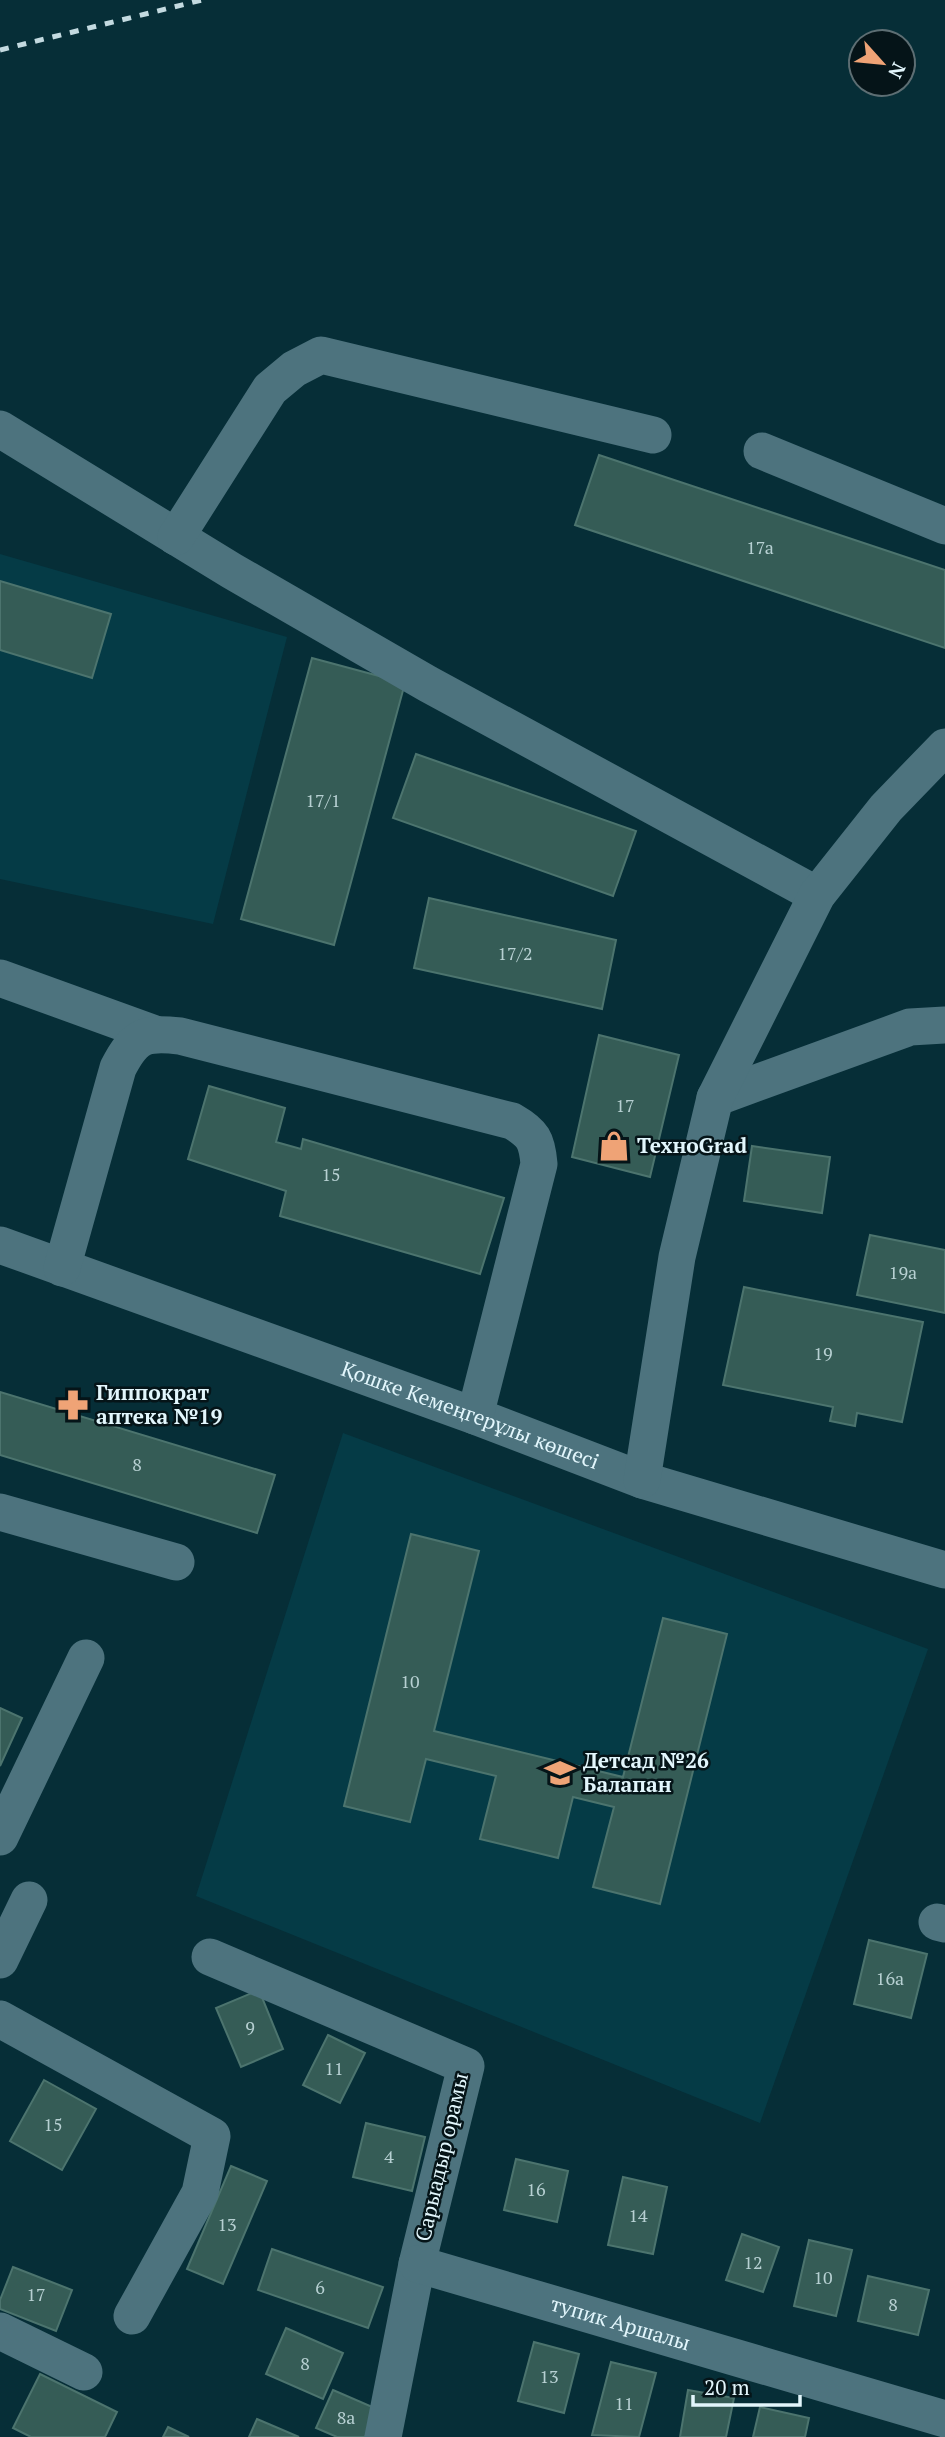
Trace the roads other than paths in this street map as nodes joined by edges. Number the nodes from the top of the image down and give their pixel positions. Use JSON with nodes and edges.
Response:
{"nodes":[{"id":1,"x":0,"y":429,"type":"edge"},
{"id":2,"x":653,"y":435,"type":"dead end"},
{"id":3,"x":762,"y":451,"type":"dead end"},
{"id":4,"x":945,"y":526,"type":"edge"},
{"id":5,"x":176,"y":537,"type":"junction"},
{"id":6,"x":945,"y":747,"type":"edge"},
{"id":7,"x":817,"y":895,"type":"junction"},
{"id":8,"x":0,"y":978,"type":"edge"},
{"id":9,"x":945,"y":1025,"type":"edge"},
{"id":10,"x":152,"y":1033,"type":"junction"},
{"id":11,"x":715,"y":1098,"type":"junction"},
{"id":12,"x":0,"y":1245,"type":"edge"},
{"id":13,"x":62,"y":1268,"type":"junction"},
{"id":14,"x":475,"y":1416,"type":"junction"},
{"id":15,"x":642,"y":1479,"type":"junction"},
{"id":16,"x":0,"y":1512,"type":"edge"},
{"id":17,"x":176,"y":1562,"type":"dead end"},
{"id":18,"x":945,"y":1570,"type":"edge"},
{"id":19,"x":86,"y":1658,"type":"dead end"},
{"id":20,"x":0,"y":1837,"type":"edge"},
{"id":21,"x":29,"y":1900,"type":"dead end"},
{"id":22,"x":211,"y":1957,"type":"dead end"},
{"id":23,"x":0,"y":1959,"type":"edge"},
{"id":24,"x":0,"y":2019,"type":"edge"},
{"id":25,"x":417,"y":2264,"type":"junction"},
{"id":26,"x":132,"y":2316,"type":"dead end"},
{"id":27,"x":0,"y":2331,"type":"edge"},
{"id":28,"x":84,"y":2372,"type":"dead end"},
{"id":29,"x":945,"y":2419,"type":"edge"},
{"id":30,"x":383,"y":2437,"type":"edge"}],
"edges":[{"from":1,"to":5,"type":"street"},
{"from":2,"to":5,"type":"street"},
{"from":3,"to":4,"type":"street"},
{"from":5,"to":7,"type":"street"},
{"from":6,"to":7,"type":"street"},
{"from":7,"to":11,"type":"street"},
{"from":8,"to":10,"type":"street"},
{"from":9,"to":11,"type":"street"},
{"from":10,"to":13,"type":"street"},
{"from":10,"to":14,"type":"street"},
{"from":11,"to":15,"type":"street"},
{"from":12,"to":13,"type":"street","name":"Қошке Кемеңгерұлы көшесі"},
{"from":13,"to":14,"type":"street","name":"Қошке Кемеңгерұлы көшесі"},
{"from":14,"to":15,"type":"street","name":"Қошке Кемеңгерұлы көшесі"},
{"from":15,"to":18,"type":"street","name":"Қошке Кемеңгерұлы көшесі"},
{"from":16,"to":17,"type":"street"},
{"from":19,"to":20,"type":"street"},
{"from":21,"to":23,"type":"street"},
{"from":22,"to":25,"type":"street","name":"Сарыадыр орамы"},
{"from":24,"to":26,"type":"street"},
{"from":25,"to":29,"type":"street","name":"тупик Аршалы"},
{"from":25,"to":30,"type":"street","name":"Сарыадыр орамы"},
{"from":27,"to":28,"type":"street"}]}
